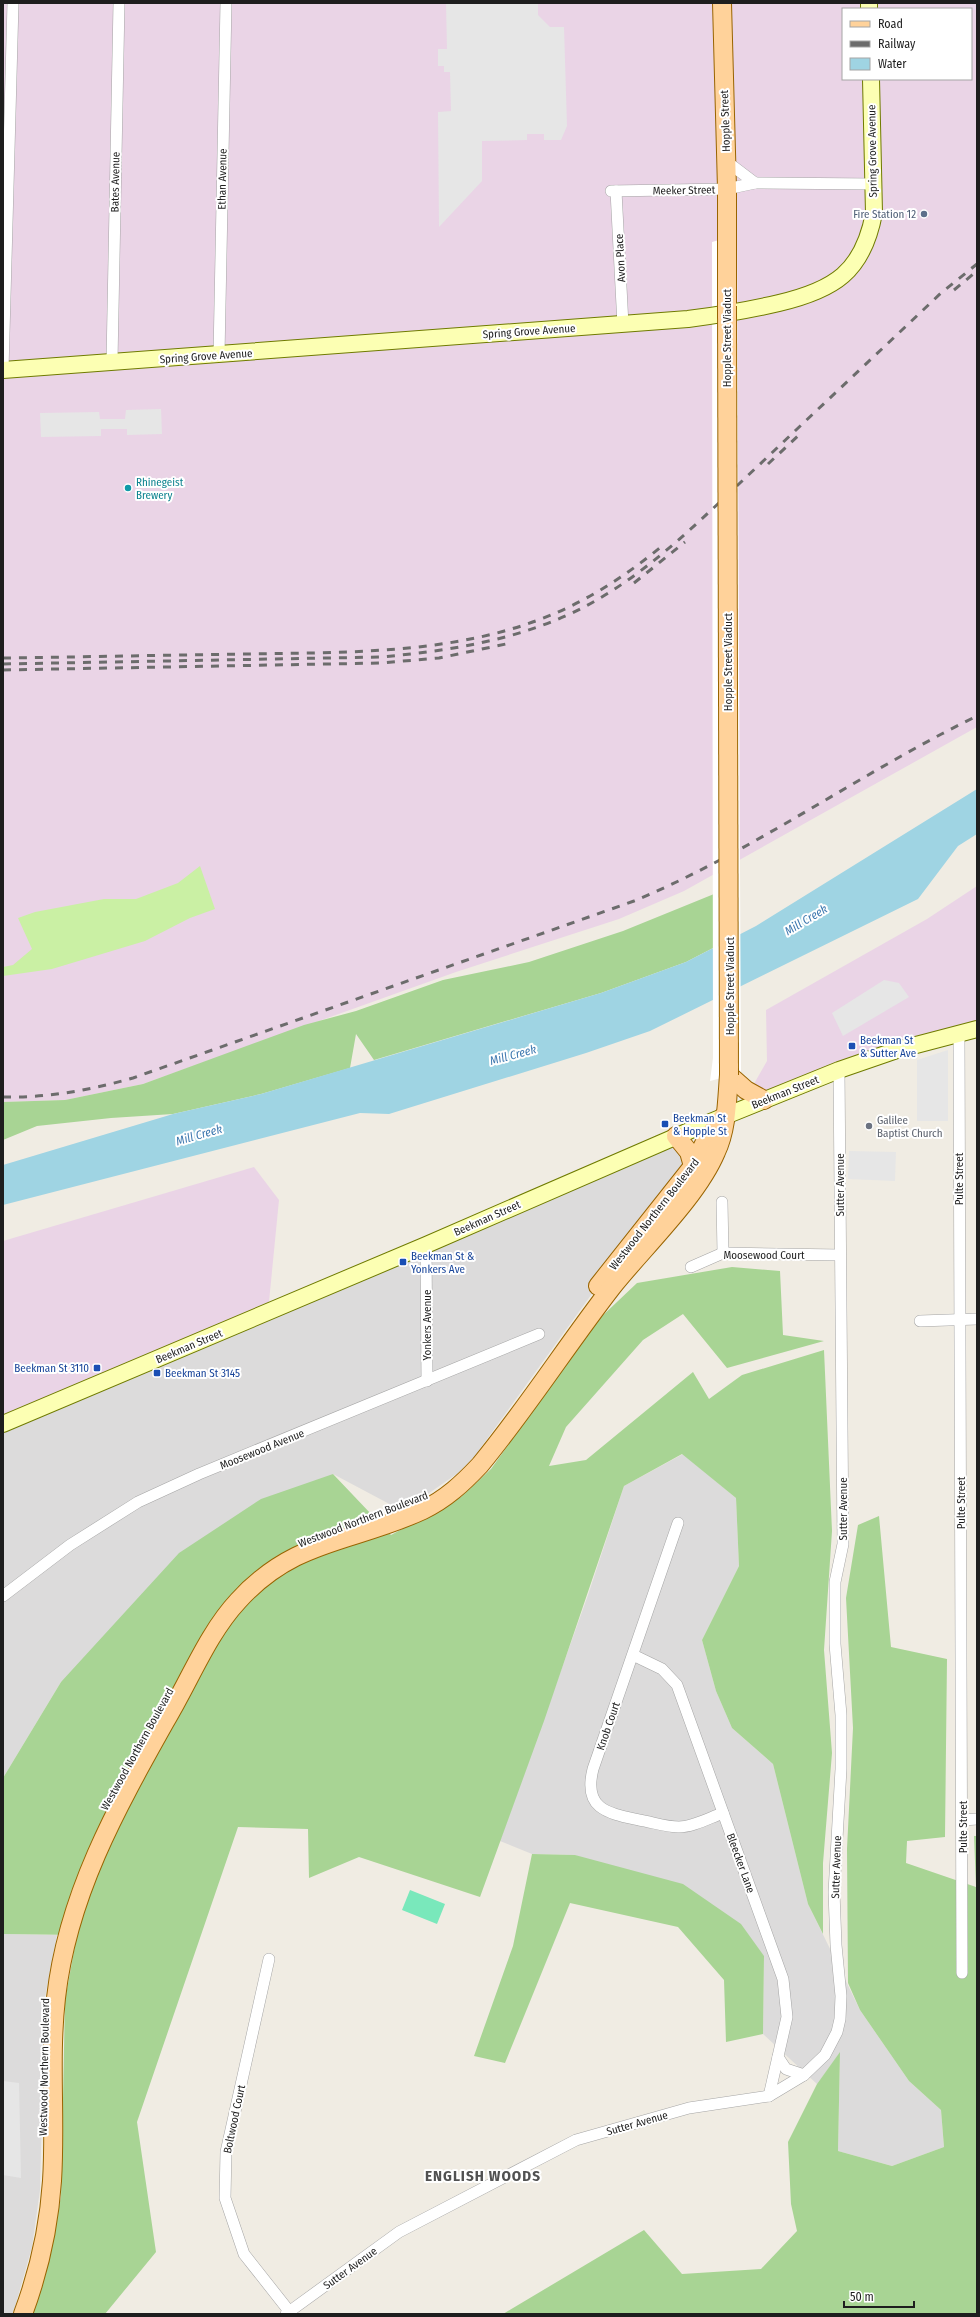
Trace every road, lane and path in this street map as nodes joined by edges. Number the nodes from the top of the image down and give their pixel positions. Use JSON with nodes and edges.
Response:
{"nodes":[{"id":1,"x":13,"y":3,"type":"edge"},
{"id":2,"x":119,"y":3,"type":"edge"},
{"id":3,"x":226,"y":3,"type":"edge"},
{"id":4,"x":722,"y":3,"type":"edge"},
{"id":5,"x":871,"y":80,"type":"edge"},
{"id":6,"x":726,"y":161,"type":"junction"},
{"id":7,"x":755,"y":183,"type":"junction"},
{"id":8,"x":874,"y":184,"type":"junction"},
{"id":9,"x":727,"y":189,"type":"junction"},
{"id":10,"x":614,"y":191,"type":"joint"},
{"id":11,"x":727,"y":238,"type":"joint"},
{"id":12,"x":623,"y":325,"type":"junction"},
{"id":13,"x":219,"y":355,"type":"junction"},
{"id":14,"x":112,"y":361,"type":"junction"},
{"id":15,"x":3,"y":370,"type":"edge"},
{"id":16,"x":977,"y":1029,"type":"edge"},
{"id":17,"x":959,"y":1034,"type":"junction"},
{"id":18,"x":839,"y":1070,"type":"junction"},
{"id":19,"x":731,"y":1081,"type":"junction"},
{"id":20,"x":764,"y":1100,"type":"junction"},
{"id":21,"x":725,"y":1116,"type":"junction"},
{"id":22,"x":676,"y":1136,"type":"junction"},
{"id":23,"x":693,"y":1166,"type":"junction"},
{"id":24,"x":722,"y":1202,"type":"dead end"},
{"id":25,"x":426,"y":1245,"type":"junction"},
{"id":26,"x":723,"y":1253,"type":"junction"},
{"id":27,"x":840,"y":1255,"type":"junction"},
{"id":28,"x":691,"y":1267,"type":"dead end"},
{"id":29,"x":977,"y":1319,"type":"edge"},
{"id":30,"x":920,"y":1320,"type":"dead end"},
{"id":31,"x":960,"y":1320,"type":"junction"},
{"id":32,"x":539,"y":1334,"type":"dead end"},
{"id":33,"x":427,"y":1381,"type":"junction"},
{"id":34,"x":3,"y":1424,"type":"edge"},
{"id":35,"x":678,"y":1523,"type":"dead end"},
{"id":36,"x":3,"y":1596,"type":"edge"},
{"id":37,"x":633,"y":1655,"type":"junction"},
{"id":38,"x":723,"y":1813,"type":"junction"},
{"id":39,"x":977,"y":1819,"type":"edge"},
{"id":40,"x":963,"y":1820,"type":"junction"},
{"id":41,"x":269,"y":1959,"type":"dead end"},
{"id":42,"x":962,"y":1973,"type":"dead end"},
{"id":43,"x":778,"y":2057,"type":"junction"},
{"id":44,"x":804,"y":2075,"type":"junction"},
{"id":45,"x":769,"y":2096,"type":"junction"},
{"id":46,"x":288,"y":2313,"type":"edge"},
{"id":47,"x":12,"y":2314,"type":"edge"},
{"id":48,"x":23,"y":2314,"type":"edge"}],
"edges":[{"from":1,"to":15,"type":"street"},
{"from":2,"to":14,"type":"street","name":"Bates Avenue"},
{"from":3,"to":13,"type":"street","name":"Ethan Avenue"},
{"from":4,"to":6,"type":"main road","name":"Hopple Street"},
{"from":5,"to":8,"type":"main road","name":"Spring Grove Avenue"},
{"from":6,"to":7,"type":"street"},
{"from":6,"to":9,"type":"main road","name":"Hopple Street"},
{"from":7,"to":8,"type":"street","name":"Meeker Street"},
{"from":7,"to":9,"type":"street","name":"Meeker Street"},
{"from":8,"to":12,"type":"main road","name":"Spring Grove Avenue"},
{"from":9,"to":10,"type":"street","name":"Meeker Street"},
{"from":9,"to":11,"type":"main road","name":"Hopple Street"},
{"from":10,"to":12,"type":"street","name":"Avon Place"},
{"from":11,"to":19,"type":"main road","name":"Hopple Street Viaduct","bridge":true},
{"from":12,"to":13,"type":"main road","name":"Spring Grove Avenue"},
{"from":13,"to":14,"type":"main road","name":"Spring Grove Avenue"},
{"from":14,"to":15,"type":"main road","name":"Spring Grove Avenue"},
{"from":16,"to":17,"type":"main road","name":"Beekman Street"},
{"from":17,"to":18,"type":"main road","name":"Beekman Street"},
{"from":17,"to":31,"type":"street","name":"Pulte Street"},
{"from":18,"to":20,"type":"main road","name":"Beekman Street"},
{"from":18,"to":27,"type":"street","name":"Sutter Avenue"},
{"from":19,"to":20,"type":"main road"},
{"from":19,"to":21,"type":"main road"},
{"from":20,"to":21,"type":"main road","name":"Beekman Street"},
{"from":21,"to":22,"type":"main road","name":"Beekman Street"},
{"from":21,"to":23,"type":"main road","name":"Westwood Northern Boulevard"},
{"from":21,"to":48,"type":"main road","name":"Westwood Northern Boulevard"},
{"from":22,"to":23,"type":"main road"},
{"from":22,"to":25,"type":"main road","name":"Beekman Street"},
{"from":23,"to":47,"type":"main road","name":"Westwood Northern Boulevard"},
{"from":24,"to":26,"type":"street"},
{"from":25,"to":33,"type":"street","name":"Yonkers Avenue"},
{"from":25,"to":34,"type":"main road","name":"Beekman Street"},
{"from":26,"to":27,"type":"street","name":"Moosewood Court"},
{"from":26,"to":28,"type":"street","name":"Moosewood Court"},
{"from":27,"to":44,"type":"street","name":"Sutter Avenue"},
{"from":29,"to":31,"type":"street"},
{"from":30,"to":31,"type":"street"},
{"from":31,"to":40,"type":"street","name":"Pulte Street"},
{"from":32,"to":33,"type":"street","name":"Moosewood Avenue"},
{"from":33,"to":36,"type":"street","name":"Moosewood Avenue"},
{"from":35,"to":37,"type":"street","name":"Knob Court"},
{"from":37,"to":38,"type":"street","name":"Bleecker Lane"},
{"from":37,"to":38,"type":"street","name":"Knob Court"},
{"from":38,"to":43,"type":"street","name":"Bleecker Lane"},
{"from":39,"to":40,"type":"street"},
{"from":40,"to":42,"type":"street","name":"Pulte Street"},
{"from":41,"to":46,"type":"street","name":"Boltwood Court"},
{"from":43,"to":44,"type":"street"},
{"from":43,"to":45,"type":"street","name":"Bleecker Lane"},
{"from":44,"to":45,"type":"street","name":"Sutter Avenue"},
{"from":45,"to":46,"type":"street","name":"Sutter Avenue"}]}
